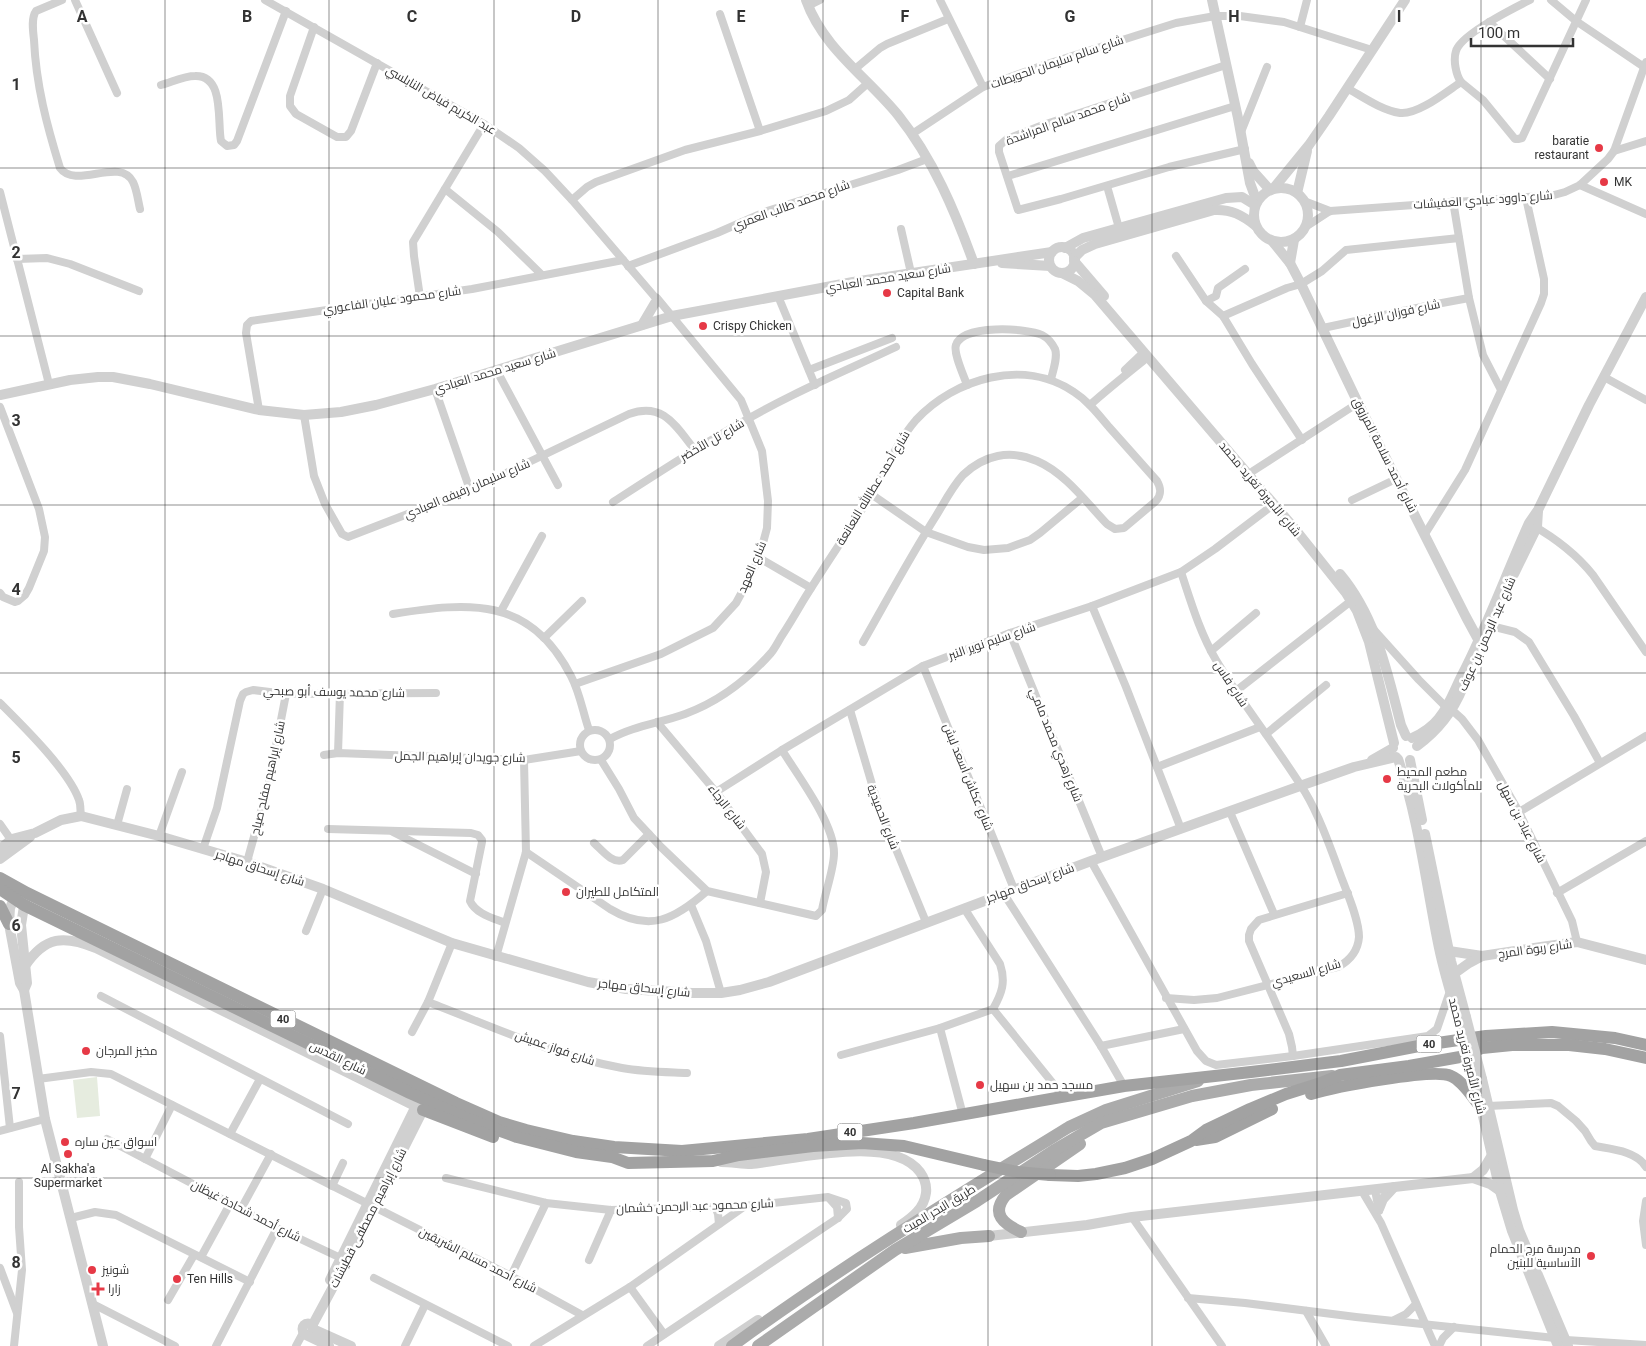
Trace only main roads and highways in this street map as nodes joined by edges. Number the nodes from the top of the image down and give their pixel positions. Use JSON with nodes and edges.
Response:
{"nodes":[{"id":1,"x":0,"y":878,"type":"edge"},
{"id":2,"x":0,"y":889,"type":"edge"},
{"id":3,"x":21,"y":896,"type":"junction"},
{"id":4,"x":0,"y":906,"type":"edge"},
{"id":5,"x":9,"y":924,"type":"road end"},
{"id":6,"x":1646,"y":1045,"type":"edge"},
{"id":7,"x":1646,"y":1058,"type":"edge"},
{"id":8,"x":1340,"y":1075,"type":"junction"},
{"id":9,"x":1212,"y":1076,"type":"junction"},
{"id":10,"x":1484,"y":1106,"type":"road end"},
{"id":11,"x":420,"y":1108,"type":"road end"},
{"id":12,"x":1119,"y":1119,"type":"junction"},
{"id":13,"x":1191,"y":1141,"type":"junction"},
{"id":14,"x":575,"y":1147,"type":"junction"},
{"id":15,"x":628,"y":1163,"type":"junction"},
{"id":16,"x":980,"y":1183,"type":"junction"},
{"id":17,"x":977,"y":1201,"type":"junction"},
{"id":18,"x":1021,"y":1232,"type":"road end"},
{"id":19,"x":989,"y":1236,"type":"road end"},
{"id":20,"x":895,"y":1250,"type":"junction"},
{"id":21,"x":732,"y":1346,"type":"edge"},
{"id":22,"x":758,"y":1346,"type":"edge"}],
"edges":[{"from":1,"to":3,"type":"highway","name":"شارع القدس","number":"40"},
{"from":2,"to":3,"type":"highway","name":"شارع القدس","number":"40"},
{"from":3,"to":14,"type":"highway","name":"شارع القدس","number":"40"},
{"from":4,"to":5,"type":"highway"},
{"from":6,"to":9,"type":"highway","number":"40"},
{"from":7,"to":8,"type":"highway","number":"40"},
{"from":8,"to":12,"type":"main road"},
{"from":8,"to":13,"type":"highway","number":"40"},
{"from":9,"to":14,"type":"highway","number":"40"},
{"from":9,"to":16,"type":"main road","name":"طريق البحر الميت"},
{"from":10,"to":13,"type":"highway"},
{"from":11,"to":15,"type":"highway"},
{"from":12,"to":17,"type":"main road"},
{"from":12,"to":18,"type":"main road"},
{"from":13,"to":15,"type":"highway","number":"40","bridge":true},
{"from":14,"to":15,"type":"highway","number":"40"},
{"from":16,"to":17,"type":"main road"},
{"from":16,"to":21,"type":"main road","name":"طريق البحر الميت"},
{"from":17,"to":20,"type":"main road"},
{"from":19,"to":20,"type":"main road"},
{"from":20,"to":22,"type":"main road"}]}
